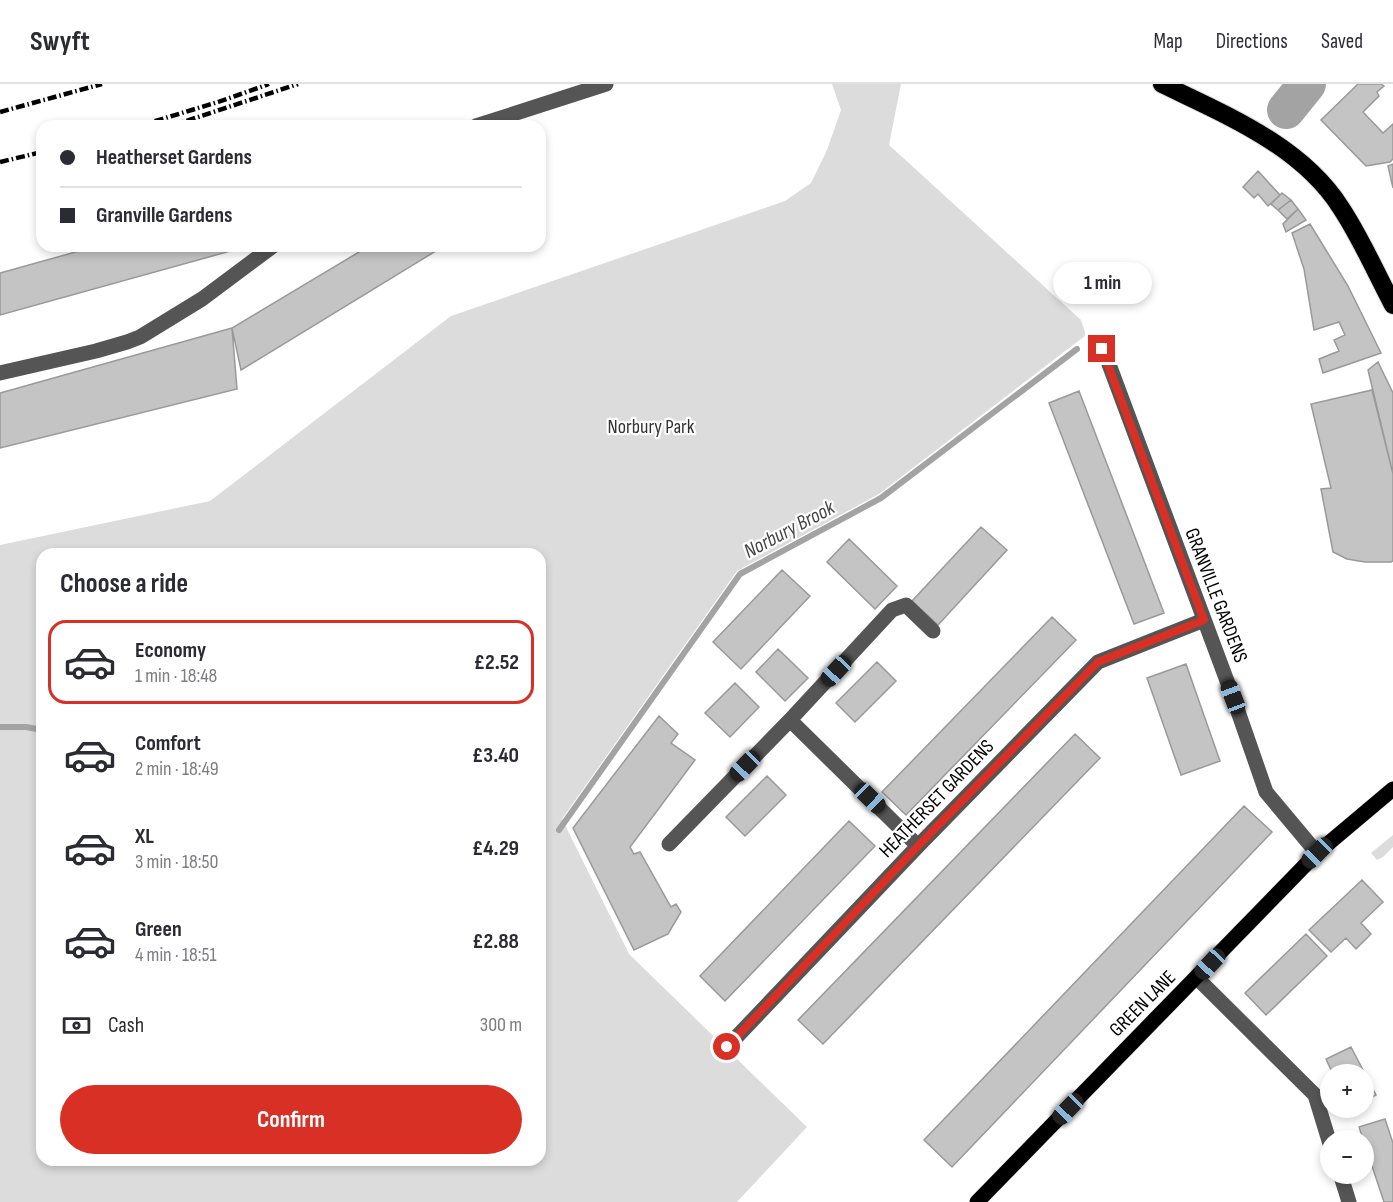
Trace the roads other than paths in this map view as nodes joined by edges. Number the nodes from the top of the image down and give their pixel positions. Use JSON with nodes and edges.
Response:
{"nodes":[{"id":1,"x":606,"y":84,"type":"edge"},
{"id":2,"x":1162,"y":84,"type":"edge"},
{"id":3,"x":495,"y":120,"type":"edge"},
{"id":4,"x":265,"y":252,"type":"edge"},
{"id":5,"x":1393,"y":305,"type":"edge"},
{"id":6,"x":1100,"y":340,"type":"dead end"},
{"id":7,"x":0,"y":373,"type":"edge"},
{"id":8,"x":1204,"y":620,"type":"junction"},
{"id":9,"x":933,"y":631,"type":"dead end"},
{"id":10,"x":790,"y":720,"type":"junction"},
{"id":11,"x":1393,"y":789,"type":"edge"},
{"id":12,"x":669,"y":844,"type":"dead end"},
{"id":13,"x":918,"y":846,"type":"junction"},
{"id":14,"x":1317,"y":853,"type":"junction"},
{"id":15,"x":1197,"y":978,"type":"junction"},
{"id":16,"x":727,"y":1047,"type":"dead end"},
{"id":17,"x":1326,"y":1130,"type":"edge"},
{"id":18,"x":1343,"y":1184,"type":"edge"},
{"id":19,"x":977,"y":1202,"type":"edge"},
{"id":20,"x":1349,"y":1202,"type":"edge"}],
"edges":[{"from":1,"to":3,"type":"street"},
{"from":2,"to":5,"type":"highway"},
{"from":4,"to":7,"type":"street"},
{"from":6,"to":8,"type":"street","name":"GRANVILLE GARDENS"},
{"from":8,"to":13,"type":"street","name":"HEATHERSET GARDENS"},
{"from":8,"to":14,"type":"street","name":"GRANVILLE GARDENS"},
{"from":9,"to":10,"type":"street"},
{"from":10,"to":12,"type":"street"},
{"from":10,"to":13,"type":"street"},
{"from":11,"to":14,"type":"main road","name":"GREEN LANE"},
{"from":13,"to":16,"type":"street","name":"HEATHERSET GARDENS"},
{"from":14,"to":15,"type":"main road","name":"GREEN LANE"},
{"from":15,"to":17,"type":"street"},
{"from":15,"to":19,"type":"main road","name":"GREEN LANE"},
{"from":18,"to":20,"type":"street"}]}
